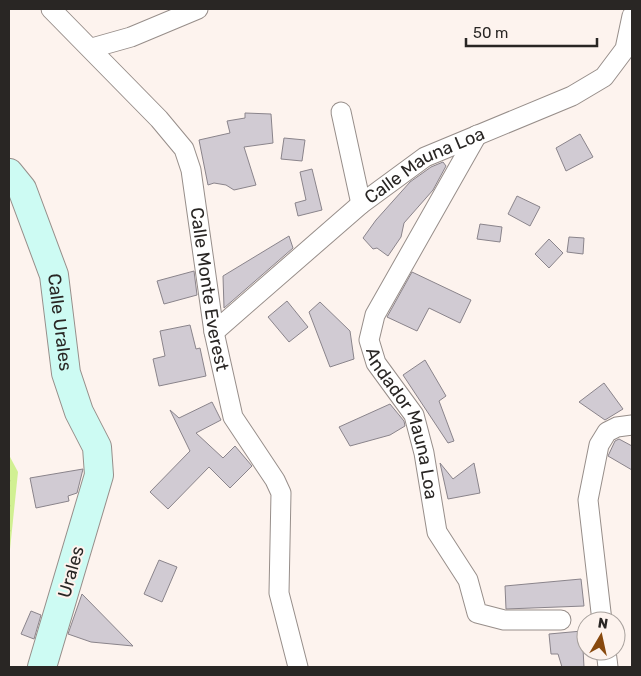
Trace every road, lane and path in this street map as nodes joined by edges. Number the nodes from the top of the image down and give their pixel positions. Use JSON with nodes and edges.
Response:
{"nodes":[{"id":1,"x":51,"y":9,"type":"edge"},
{"id":2,"x":198,"y":9,"type":"edge"},
{"id":3,"x":632,"y":16,"type":"edge"},
{"id":4,"x":92,"y":48,"type":"junction"},
{"id":5,"x":341,"y":112,"type":"dead end"},
{"id":6,"x":477,"y":135,"type":"junction"},
{"id":7,"x":9,"y":173,"type":"edge"},
{"id":8,"x":361,"y":204,"type":"junction"},
{"id":9,"x":214,"y":332,"type":"junction"},
{"id":10,"x":632,"y":425,"type":"edge"},
{"id":11,"x":99,"y":475,"type":"joint"},
{"id":12,"x":601,"y":611,"type":"edge"},
{"id":13,"x":561,"y":620,"type":"dead end"},
{"id":14,"x":42,"y":667,"type":"edge"},
{"id":15,"x":298,"y":667,"type":"edge"}],
"edges":[{"from":1,"to":4,"type":"street","name":"Calle Monte Everest"},
{"from":2,"to":4,"type":"street"},
{"from":3,"to":6,"type":"street","name":"Calle Mauna Loa"},
{"from":4,"to":9,"type":"street","name":"Calle Monte Everest"},
{"from":5,"to":8,"type":"street"},
{"from":6,"to":8,"type":"street","name":"Calle Mauna Loa"},
{"from":6,"to":13,"type":"street","name":"Andador Mauna Loa"},
{"from":7,"to":11,"type":"street","name":"Calle Urales"},
{"from":8,"to":9,"type":"street","name":"Calle Mauna Loa"},
{"from":9,"to":15,"type":"street","name":"Calle Monte Everest"},
{"from":10,"to":12,"type":"street"},
{"from":11,"to":14,"type":"street","name":"Urales"}]}
